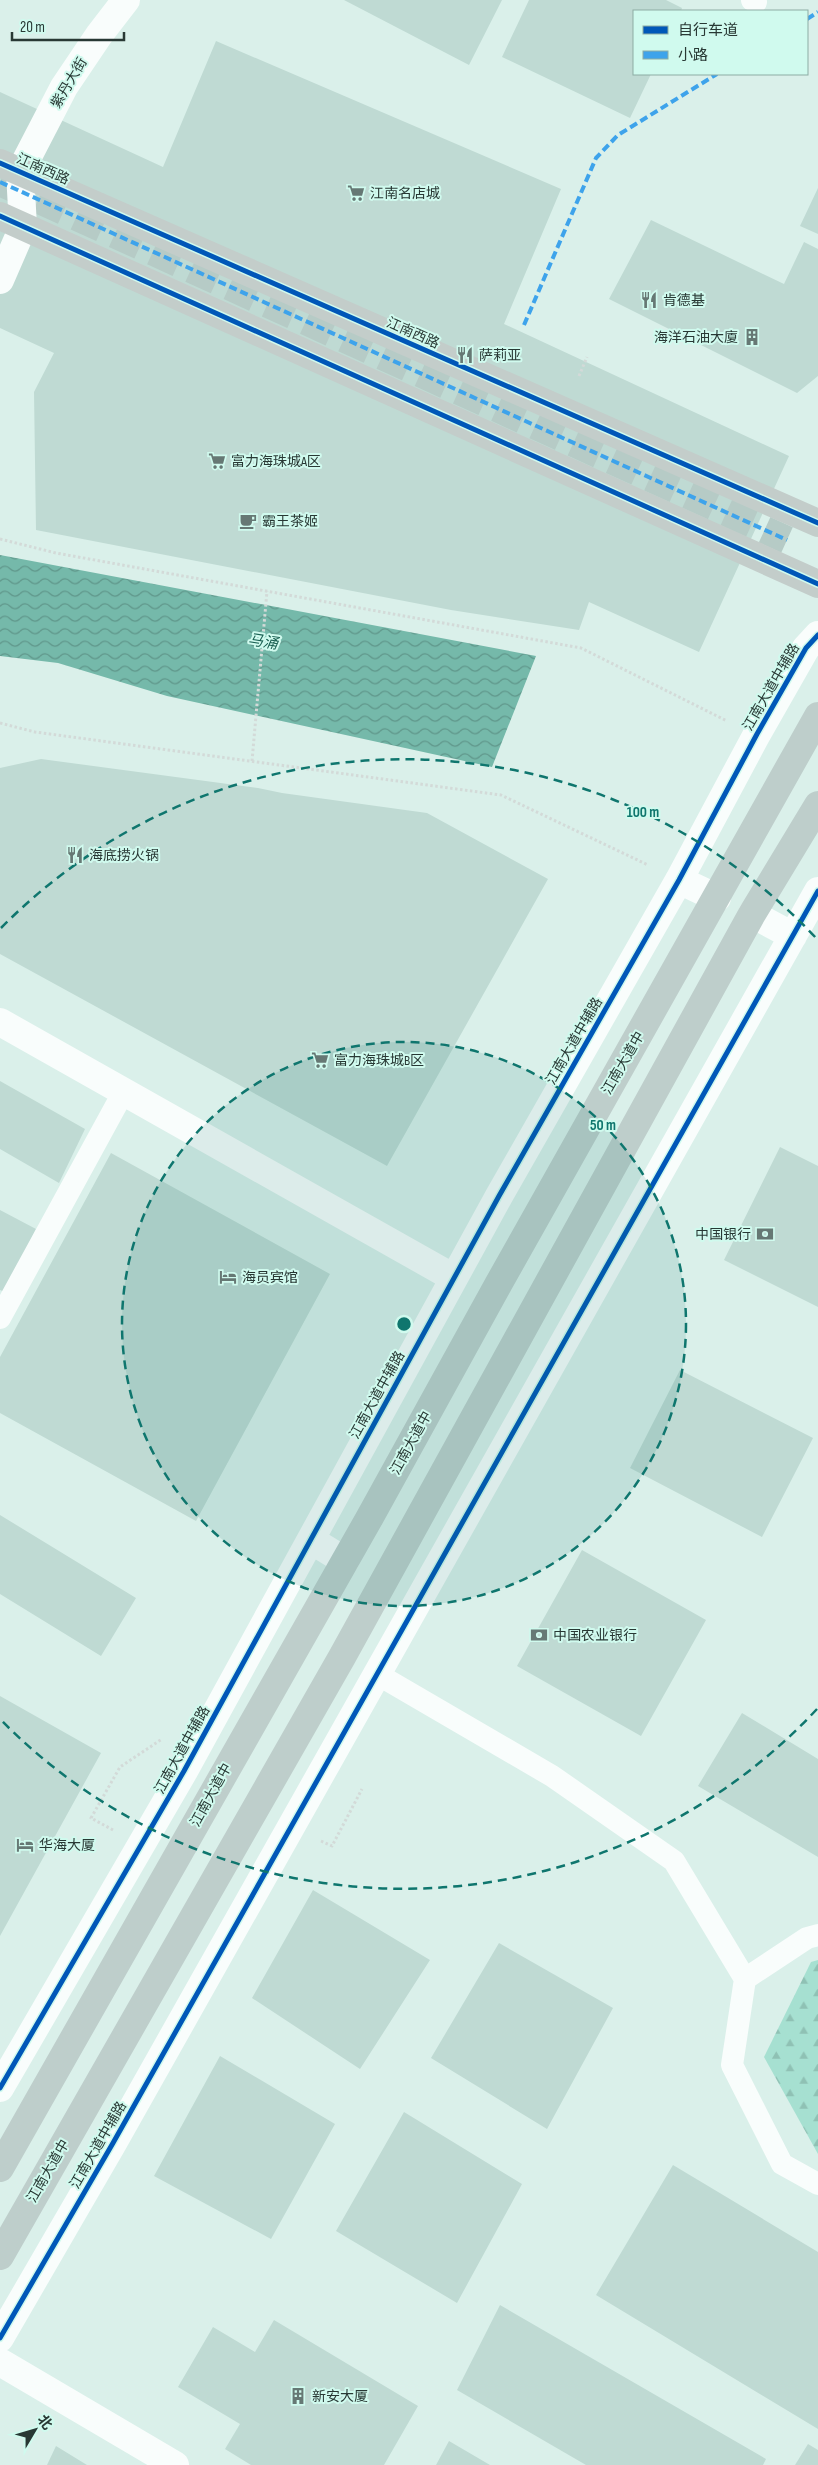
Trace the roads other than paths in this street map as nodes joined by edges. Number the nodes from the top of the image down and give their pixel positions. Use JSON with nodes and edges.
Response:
{"nodes":[{"id":1,"x":126,"y":0,"type":"edge"},
{"id":2,"x":10,"y":167,"type":"edge"},
{"id":3,"x":12,"y":221,"type":"edge"},
{"id":4,"x":0,"y":280,"type":"edge"},
{"id":5,"x":818,"y":523,"type":"edge"},
{"id":6,"x":818,"y":584,"type":"edge"},
{"id":7,"x":818,"y":635,"type":"edge"},
{"id":8,"x":818,"y":716,"type":"edge"},
{"id":9,"x":818,"y":806,"type":"edge"},
{"id":10,"x":679,"y":880,"type":"junction"},
{"id":11,"x":818,"y":891,"type":"edge"},
{"id":12,"x":717,"y":898,"type":"junction"},
{"id":13,"x":752,"y":914,"type":"junction"},
{"id":14,"x":793,"y":936,"type":"junction"},
{"id":15,"x":0,"y":1022,"type":"edge"},
{"id":16,"x":124,"y":1091,"type":"junction"},
{"id":17,"x":454,"y":1278,"type":"junction"},
{"id":18,"x":0,"y":1318,"type":"edge"},
{"id":19,"x":311,"y":1540,"type":"junction"},
{"id":20,"x":345,"y":1561,"type":"junction"},
{"id":21,"x":342,"y":1657,"type":"junction"},
{"id":22,"x":377,"y":1674,"type":"junction"},
{"id":23,"x":818,"y":1935,"type":"edge"},
{"id":24,"x":745,"y":1978,"type":"junction"},
{"id":25,"x":0,"y":2088,"type":"edge"},
{"id":26,"x":0,"y":2168,"type":"edge"},
{"id":27,"x":818,"y":2184,"type":"edge"},
{"id":28,"x":0,"y":2256,"type":"edge"},
{"id":29,"x":0,"y":2338,"type":"edge"},
{"id":30,"x":0,"y":2362,"type":"edge"},
{"id":31,"x":175,"y":2465,"type":"edge"}],
"edges":[{"from":1,"to":2,"type":"street","name":"紫丹大街"},
{"from":2,"to":3,"type":"street"},
{"from":2,"to":5,"type":"main road","name":"江南西路"},
{"from":3,"to":4,"type":"street"},
{"from":3,"to":6,"type":"main road"},
{"from":7,"to":10,"type":"street","name":"江南大道中辅路"},
{"from":8,"to":12,"type":"main road","name":"江南大道中"},
{"from":9,"to":13,"type":"main road","name":"江南大道中"},
{"from":10,"to":12,"type":"street"},
{"from":10,"to":17,"type":"street","name":"江南大道中辅路"},
{"from":11,"to":14,"type":"street","name":"江南大道中辅路"},
{"from":12,"to":20,"type":"main road","name":"江南大道中"},
{"from":13,"to":14,"type":"street"},
{"from":13,"to":21,"type":"main road","name":"江南大道中"},
{"from":14,"to":22,"type":"street","name":"江南大道中辅路"},
{"from":15,"to":16,"type":"street"},
{"from":16,"to":17,"type":"street"},
{"from":16,"to":18,"type":"lane"},
{"from":17,"to":19,"type":"street","name":"江南大道中辅路"},
{"from":19,"to":20,"type":"street"},
{"from":19,"to":25,"type":"street","name":"江南大道中辅路"},
{"from":20,"to":26,"type":"main road","name":"江南大道中"},
{"from":21,"to":22,"type":"street"},
{"from":21,"to":28,"type":"main road","name":"江南大道中"},
{"from":22,"to":24,"type":"lane"},
{"from":22,"to":29,"type":"street","name":"江南大道中辅路"},
{"from":23,"to":24,"type":"lane"},
{"from":24,"to":27,"type":"lane"},
{"from":30,"to":31,"type":"street"}]}
